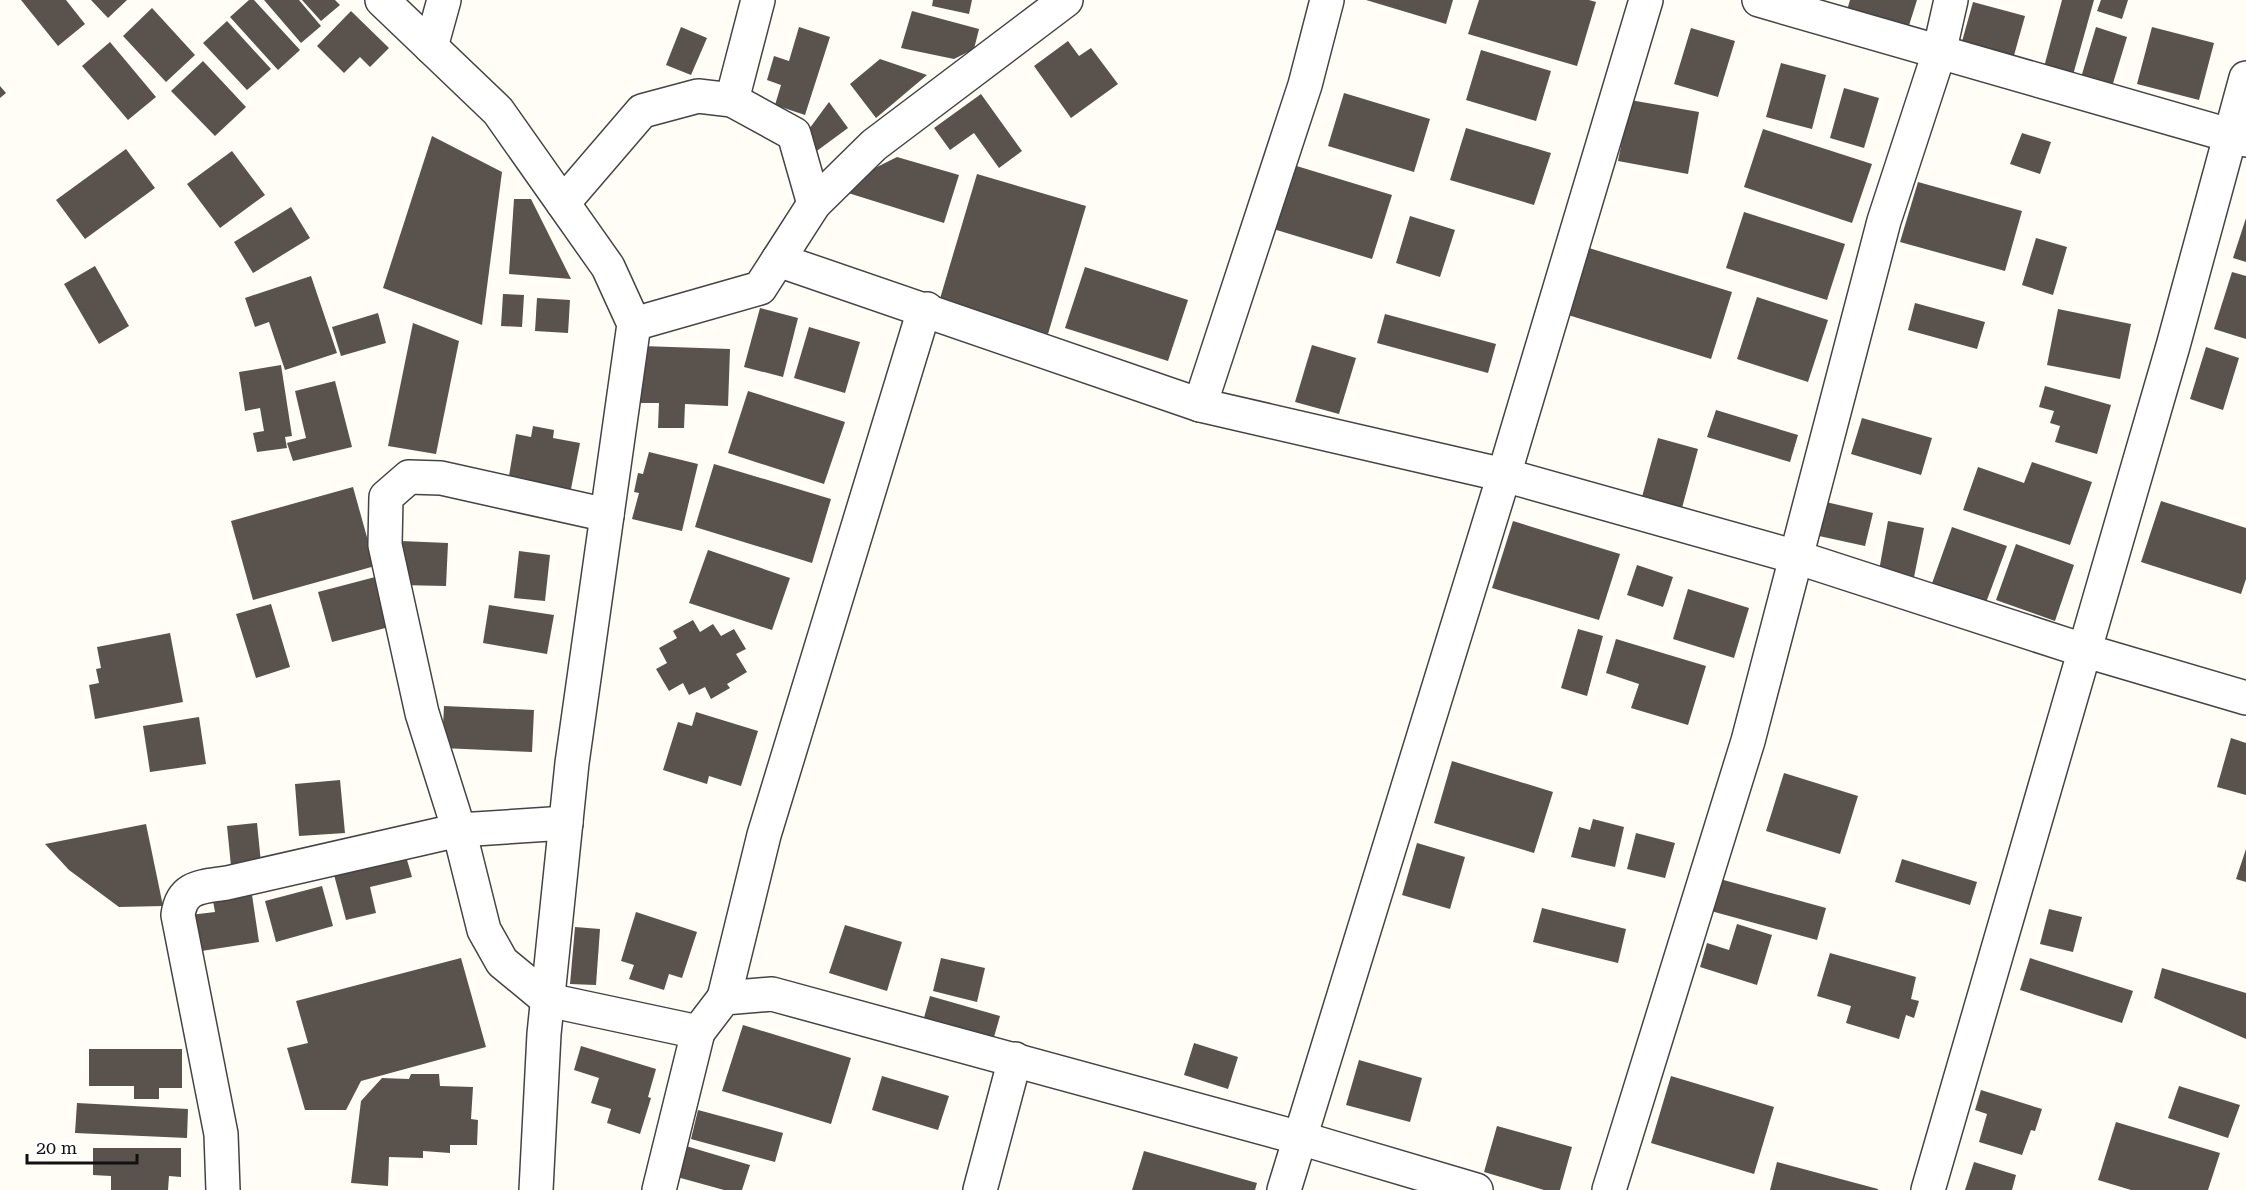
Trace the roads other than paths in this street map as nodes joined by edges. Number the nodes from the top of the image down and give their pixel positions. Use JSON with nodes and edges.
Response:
{"nodes":[{"id":1,"x":382,"y":0,"type":"edge"},
{"id":2,"x":444,"y":0,"type":"edge"},
{"id":3,"x":758,"y":0,"type":"edge"},
{"id":4,"x":1066,"y":0,"type":"edge"},
{"id":5,"x":1327,"y":0,"type":"edge"},
{"id":6,"x":1646,"y":0,"type":"edge"},
{"id":7,"x":1759,"y":0,"type":"edge"},
{"id":8,"x":1951,"y":0,"type":"edge"},
{"id":9,"x":431,"y":47,"type":"junction"},
{"id":10,"x":1939,"y":53,"type":"junction"},
{"id":11,"x":2246,"y":78,"type":"edge"},
{"id":12,"x":732,"y":100,"type":"junction"},
{"id":13,"x":2238,"y":137,"type":"edge"},
{"id":14,"x":563,"y":202,"type":"junction"},
{"id":15,"x":814,"y":204,"type":"junction"},
{"id":16,"x":778,"y":260,"type":"junction"},
{"id":17,"x":925,"y":310,"type":"junction"},
{"id":18,"x":634,"y":324,"type":"junction"},
{"id":19,"x":1200,"y":405,"type":"junction"},
{"id":20,"x":1504,"y":475,"type":"junction"},
{"id":21,"x":607,"y":515,"type":"junction"},
{"id":22,"x":1796,"y":557,"type":"junction"},
{"id":23,"x":2083,"y":650,"type":"junction"},
{"id":24,"x":2246,"y":698,"type":"edge"},
{"id":25,"x":566,"y":823,"type":"junction"},
{"id":26,"x":459,"y":830,"type":"junction"},
{"id":27,"x":724,"y":998,"type":"junction"},
{"id":28,"x":548,"y":1000,"type":"junction"},
{"id":29,"x":698,"y":1032,"type":"junction"},
{"id":30,"x":1015,"y":1059,"type":"junction"},
{"id":31,"x":1300,"y":1138,"type":"junction"},
{"id":32,"x":223,"y":1190,"type":"edge"},
{"id":33,"x":536,"y":1190,"type":"edge"},
{"id":34,"x":659,"y":1190,"type":"edge"},
{"id":35,"x":981,"y":1190,"type":"edge"},
{"id":36,"x":1284,"y":1190,"type":"edge"},
{"id":37,"x":1476,"y":1190,"type":"edge"},
{"id":38,"x":1610,"y":1190,"type":"edge"},
{"id":39,"x":1928,"y":1190,"type":"edge"}],
"edges":[{"from":1,"to":9,"type":"street"},
{"from":2,"to":9,"type":"street"},
{"from":3,"to":12,"type":"street"},
{"from":4,"to":15,"type":"street"},
{"from":5,"to":19,"type":"street"},
{"from":6,"to":20,"type":"street"},
{"from":7,"to":10,"type":"street"},
{"from":8,"to":10,"type":"street"},
{"from":9,"to":14,"type":"street"},
{"from":10,"to":13,"type":"street"},
{"from":10,"to":22,"type":"street"},
{"from":11,"to":13,"type":"street"},
{"from":12,"to":14,"type":"street"},
{"from":12,"to":15,"type":"street"},
{"from":13,"to":23,"type":"street"},
{"from":14,"to":18,"type":"street"},
{"from":15,"to":16,"type":"street"},
{"from":16,"to":17,"type":"street"},
{"from":16,"to":18,"type":"street"},
{"from":17,"to":19,"type":"street"},
{"from":17,"to":27,"type":"street"},
{"from":18,"to":21,"type":"street"},
{"from":19,"to":20,"type":"street"},
{"from":20,"to":22,"type":"street"},
{"from":20,"to":31,"type":"street"},
{"from":21,"to":25,"type":"street"},
{"from":21,"to":26,"type":"street"},
{"from":22,"to":23,"type":"street"},
{"from":22,"to":38,"type":"street"},
{"from":23,"to":24,"type":"street"},
{"from":23,"to":39,"type":"street"},
{"from":25,"to":26,"type":"street"},
{"from":25,"to":28,"type":"street"},
{"from":26,"to":28,"type":"street"},
{"from":26,"to":32,"type":"street"},
{"from":27,"to":29,"type":"street"},
{"from":27,"to":30,"type":"street"},
{"from":28,"to":29,"type":"street"},
{"from":28,"to":33,"type":"street"},
{"from":29,"to":34,"type":"street"},
{"from":30,"to":31,"type":"street"},
{"from":30,"to":35,"type":"street"},
{"from":31,"to":36,"type":"street"},
{"from":31,"to":37,"type":"street"}]}
